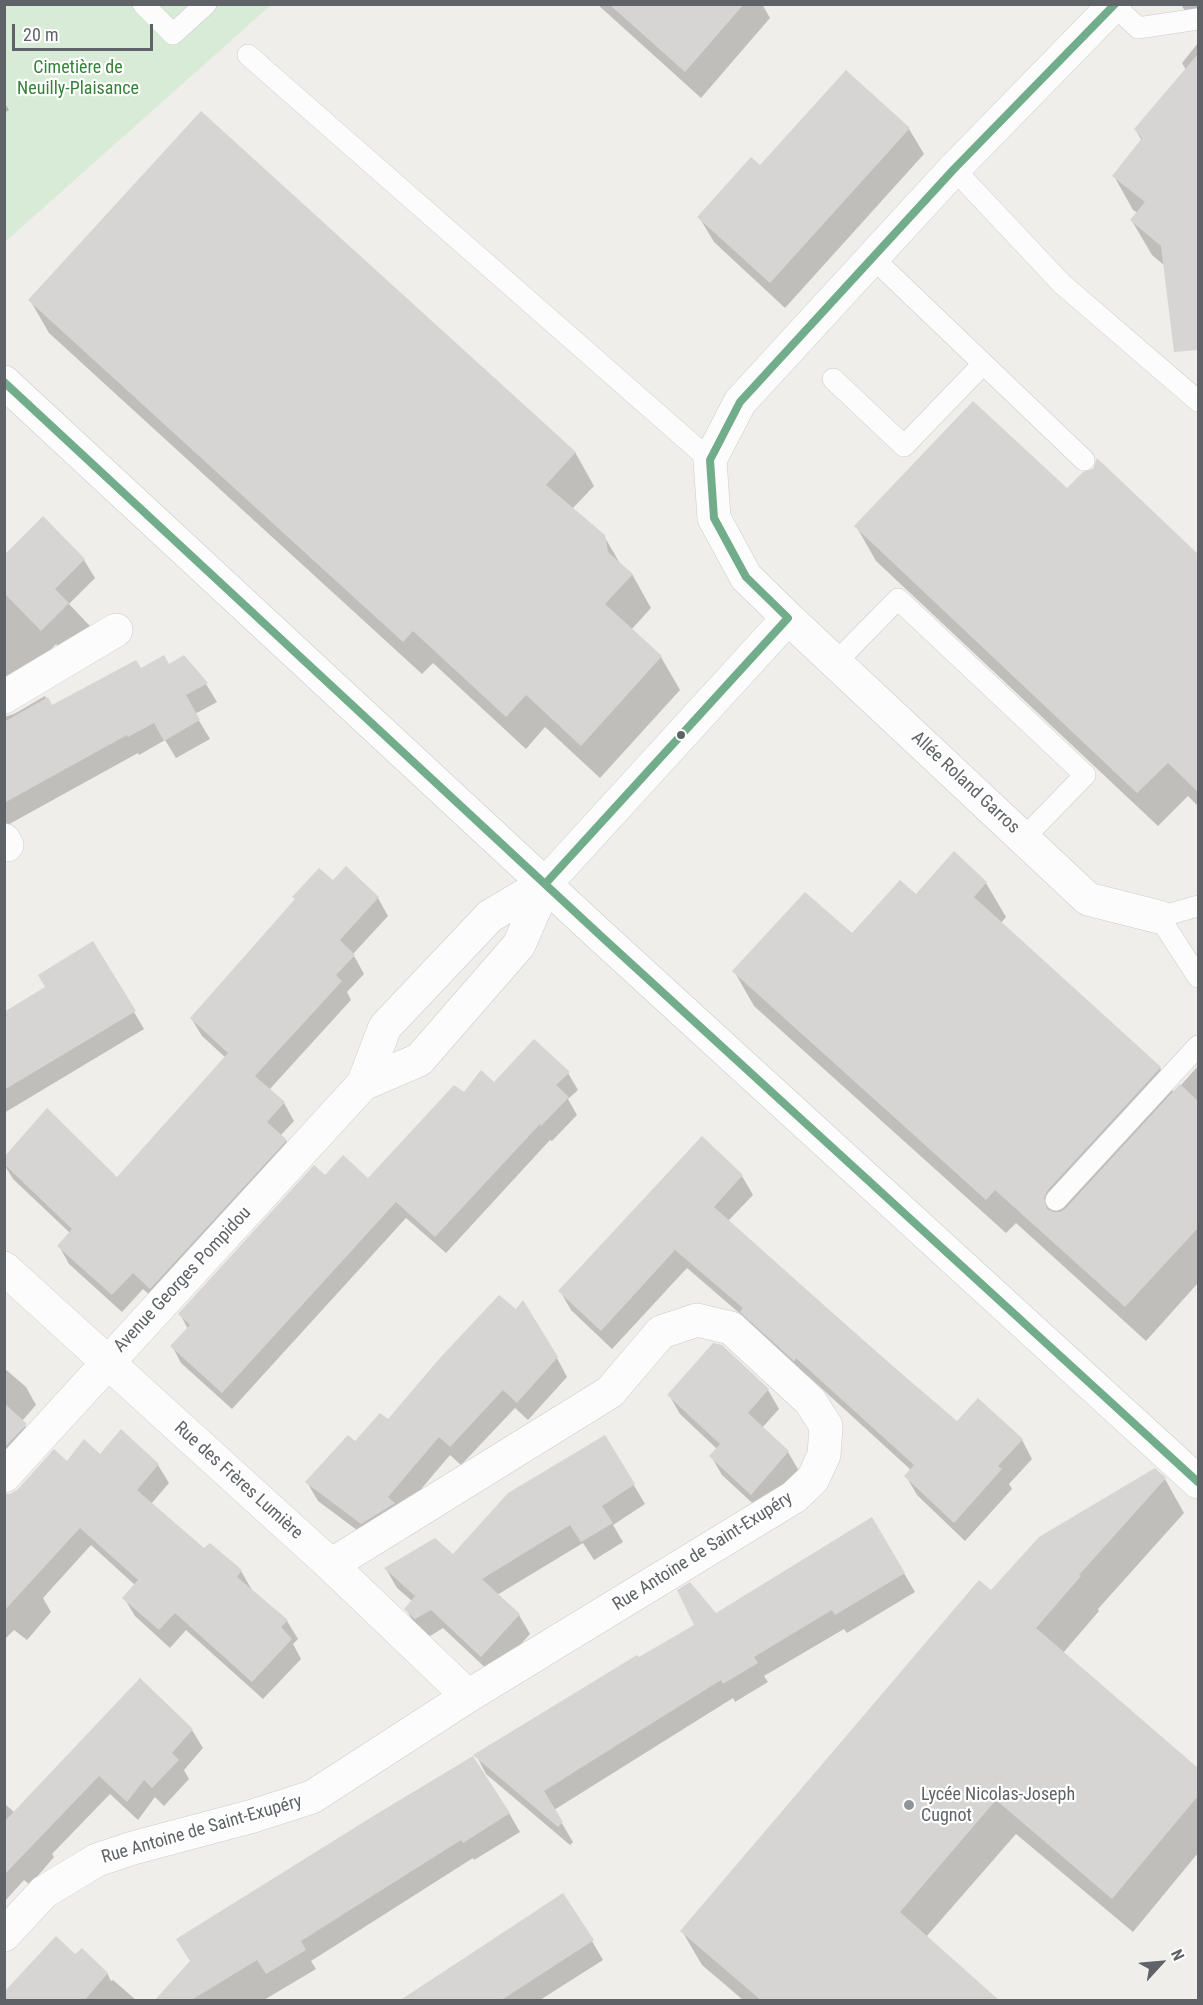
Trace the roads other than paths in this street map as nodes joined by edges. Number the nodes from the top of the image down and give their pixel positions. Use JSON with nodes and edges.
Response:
{"nodes":[{"id":1,"x":143,"y":4,"type":"edge"},
{"id":2,"x":206,"y":4,"type":"edge"},
{"id":3,"x":1114,"y":5,"type":"edge"},
{"id":4,"x":1198,"y":19,"type":"edge"},
{"id":5,"x":248,"y":56,"type":"dead end"},
{"id":6,"x":954,"y":169,"type":"junction"},
{"id":7,"x":873,"y":258,"type":"junction"},
{"id":8,"x":983,"y":364,"type":"junction"},
{"id":9,"x":833,"y":379,"type":"dead end"},
{"id":10,"x":4,"y":382,"type":"edge"},
{"id":11,"x":1198,"y":400,"type":"edge"},
{"id":12,"x":710,"y":460,"type":"junction"},
{"id":13,"x":1084,"y":460,"type":"dead end"},
{"id":14,"x":788,"y":618,"type":"junction"},
{"id":15,"x":116,"y":630,"type":"dead end"},
{"id":16,"x":836,"y":662,"type":"junction"},
{"id":17,"x":4,"y":697,"type":"edge"},
{"id":18,"x":1024,"y":838,"type":"junction"},
{"id":19,"x":546,"y":883,"type":"junction"},
{"id":20,"x":1198,"y":906,"type":"edge"},
{"id":21,"x":1159,"y":917,"type":"junction"},
{"id":22,"x":1198,"y":977,"type":"edge"},
{"id":23,"x":1198,"y":1047,"type":"edge"},
{"id":24,"x":363,"y":1084,"type":"junction"},
{"id":25,"x":1056,"y":1200,"type":"dead end"},
{"id":26,"x":4,"y":1268,"type":"edge"},
{"id":27,"x":107,"y":1363,"type":"junction"},
{"id":28,"x":4,"y":1476,"type":"edge"},
{"id":29,"x":1198,"y":1482,"type":"edge"},
{"id":30,"x":331,"y":1565,"type":"junction"},
{"id":31,"x":468,"y":1696,"type":"junction"},
{"id":32,"x":4,"y":1935,"type":"edge"}],
"edges":[{"from":1,"to":2,"type":"lane"},
{"from":3,"to":4,"type":"lane"},
{"from":3,"to":6,"type":"street"},
{"from":5,"to":12,"type":"lane"},
{"from":6,"to":7,"type":"street"},
{"from":6,"to":11,"type":"lane"},
{"from":7,"to":8,"type":"lane"},
{"from":7,"to":12,"type":"street"},
{"from":8,"to":9,"type":"lane"},
{"from":8,"to":13,"type":"lane"},
{"from":10,"to":19,"type":"street"},
{"from":12,"to":14,"type":"street","name":"Allée Roland Garros"},
{"from":14,"to":16,"type":"street","name":"Allée Roland Garros"},
{"from":14,"to":19,"type":"street"},
{"from":15,"to":17,"type":"street"},
{"from":16,"to":18,"type":"street","name":"Allée Roland Garros"},
{"from":16,"to":18,"type":"lane"},
{"from":18,"to":21,"type":"street","name":"Allée Roland Garros"},
{"from":19,"to":24,"type":"street","name":"Avenue Georges Pompidou"},
{"from":19,"to":24,"type":"street","name":"Avenue Georges Pompidou"},
{"from":19,"to":29,"type":"street"},
{"from":20,"to":21,"type":"lane"},
{"from":21,"to":22,"type":"lane"},
{"from":23,"to":25,"type":"lane"},
{"from":24,"to":27,"type":"street","name":"Avenue Georges Pompidou"},
{"from":26,"to":27,"type":"street","name":"Rue des Frères Lumière"},
{"from":27,"to":28,"type":"street","name":"Avenue Georges Pompidou"},
{"from":27,"to":30,"type":"street","name":"Rue des Frères Lumière"},
{"from":30,"to":31,"type":"street","name":"Rue des Frères Lumière"},
{"from":30,"to":31,"type":"street","name":"Rue Antoine de Saint-Exupéry"},
{"from":31,"to":32,"type":"street","name":"Rue Antoine de Saint-Exupéry"}]}
